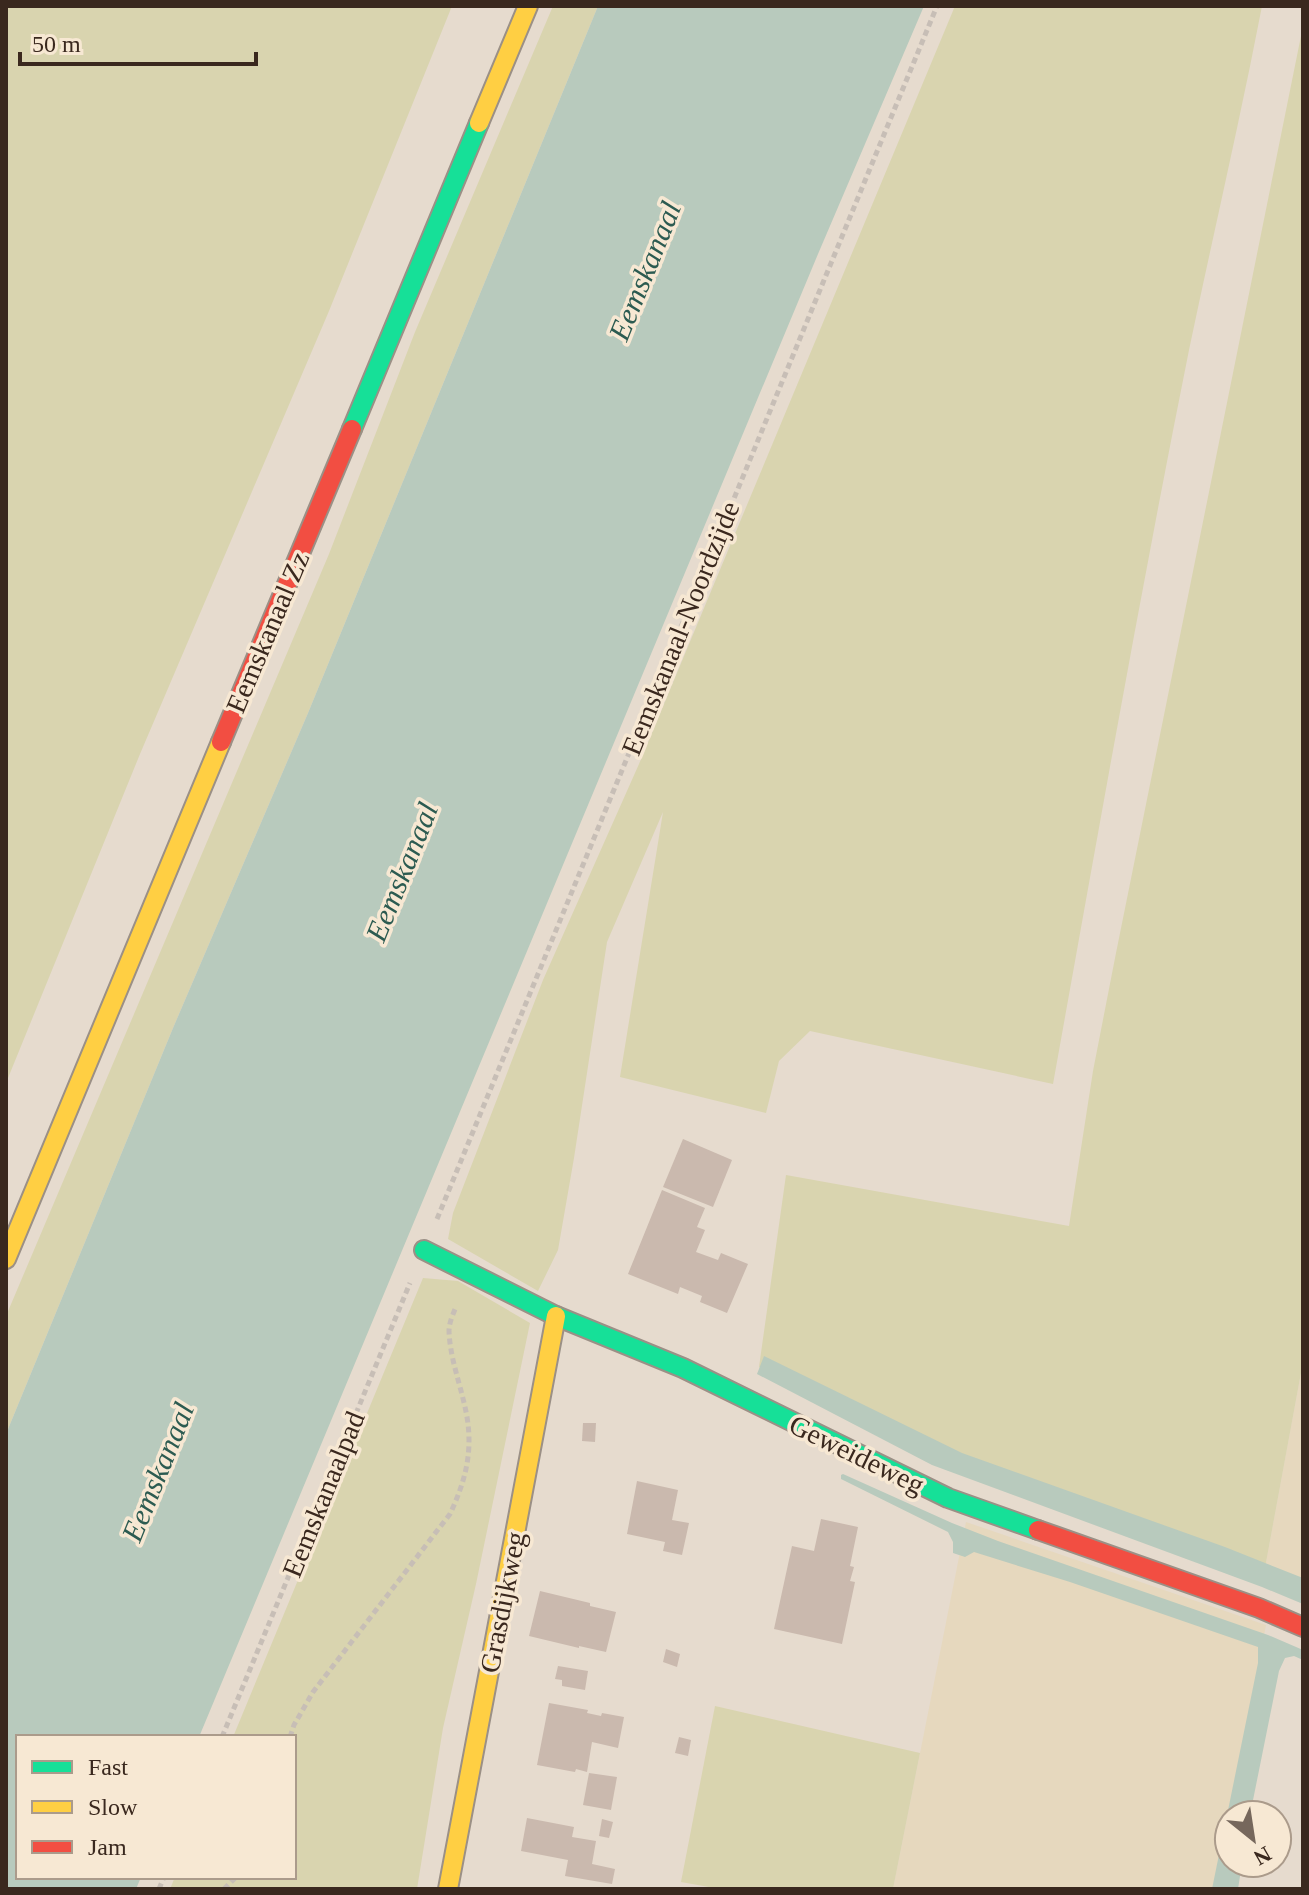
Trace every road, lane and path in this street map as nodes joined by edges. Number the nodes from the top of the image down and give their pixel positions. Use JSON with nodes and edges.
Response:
{"nodes":[{"id":1,"x":528,"y":6,"type":"edge"},
{"id":2,"x":937,"y":6,"type":"edge"},
{"id":3,"x":424,"y":1250,"type":"junction"},
{"id":4,"x":6,"y":1259,"type":"edge"},
{"id":5,"x":468,"y":1272,"type":"junction"},
{"id":6,"x":556,"y":1316,"type":"junction"},
{"id":7,"x":1303,"y":1627,"type":"edge"},
{"id":8,"x":223,"y":1735,"type":"edge"},
{"id":9,"x":291,"y":1735,"type":"edge"},
{"id":10,"x":448,"y":1889,"type":"edge"}],
"edges":[{"from":1,"to":4,"type":"street","name":"Eemskanaal Zz"},
{"from":2,"to":3,"type":"path","name":"Eemskanaal-Noordzijde"},
{"from":3,"to":5,"type":"street","name":"Geweideweg"},
{"from":3,"to":8,"type":"path","name":"Eemskanaalpad"},
{"from":5,"to":6,"type":"street","name":"Geweideweg"},
{"from":5,"to":9,"type":"path"},
{"from":6,"to":7,"type":"street","name":"Geweideweg"},
{"from":6,"to":10,"type":"street","name":"Grasdijkweg"}]}
